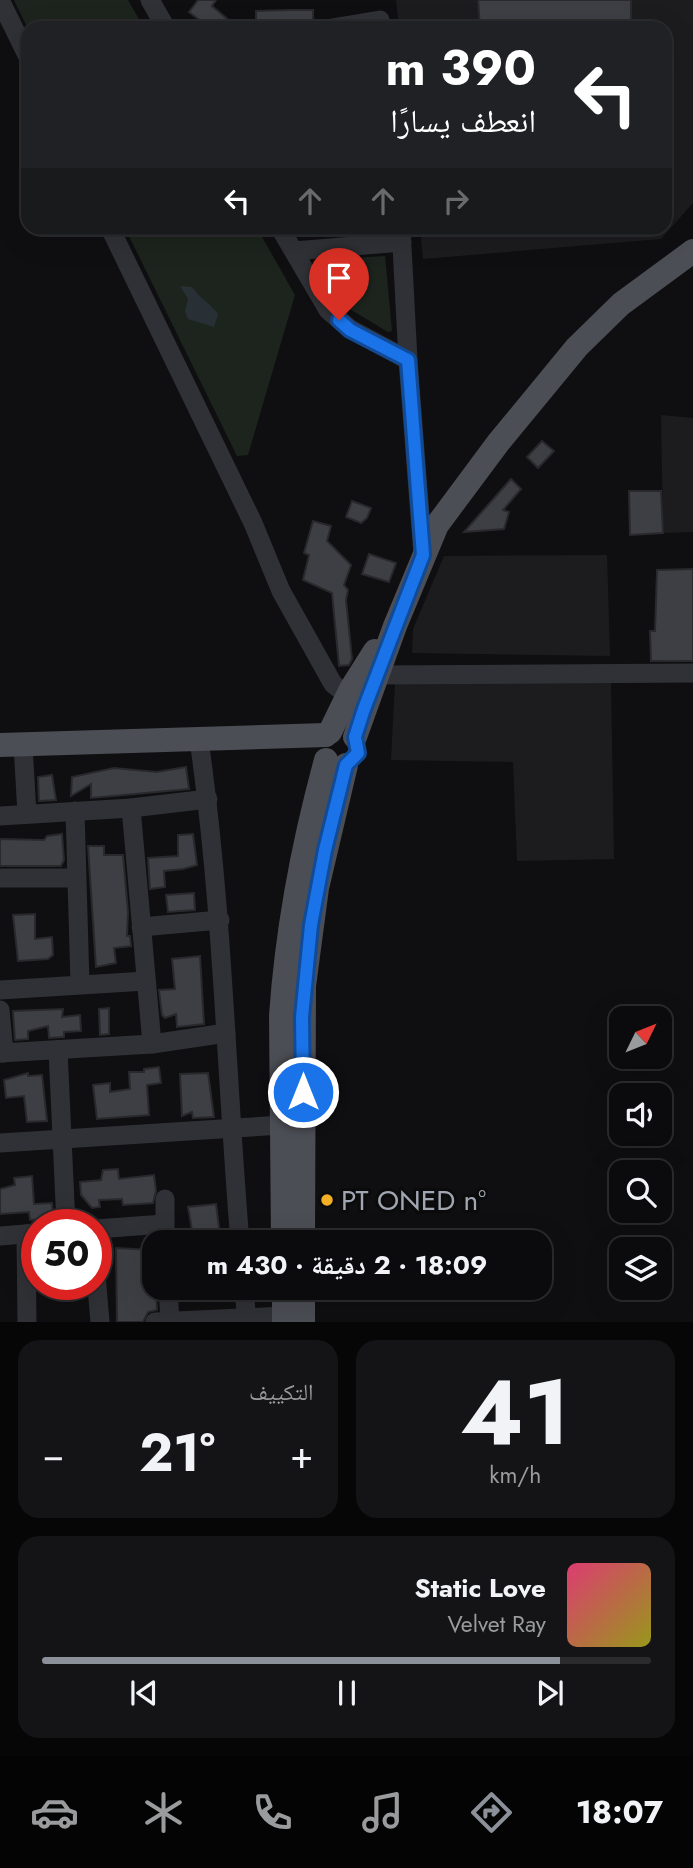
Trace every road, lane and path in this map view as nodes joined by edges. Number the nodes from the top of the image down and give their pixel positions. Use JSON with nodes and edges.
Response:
{"nodes":[{"id":1,"x":0,"y":0,"type":"edge"},
{"id":2,"x":150,"y":0,"type":"edge"},
{"id":3,"x":379,"y":0,"type":"edge"},
{"id":4,"x":162,"y":21,"type":"edge"},
{"id":5,"x":381,"y":21,"type":"edge"},
{"id":6,"x":21,"y":43,"type":"edge"},
{"id":7,"x":113,"y":235,"type":"edge"},
{"id":8,"x":284,"y":235,"type":"edge"},
{"id":9,"x":395,"y":235,"type":"edge"},
{"id":10,"x":401,"y":235,"type":"edge"},
{"id":11,"x":294,"y":251,"type":"junction"},
{"id":12,"x":693,"y":251,"type":"edge"},
{"id":13,"x":408,"y":360,"type":"junction"},
{"id":14,"x":423,"y":555,"type":"junction"},
{"id":15,"x":395,"y":626,"type":"junction"},
{"id":16,"x":693,"y":673,"type":"edge"},
{"id":17,"x":376,"y":675,"type":"junction"},
{"id":18,"x":347,"y":695,"type":"junction"},
{"id":19,"x":199,"y":740,"type":"junction"},
{"id":20,"x":12,"y":745,"type":"edge"},
{"id":21,"x":331,"y":750,"type":"junction"},
{"id":22,"x":208,"y":799,"type":"junction"},
{"id":23,"x":131,"y":808,"type":"junction"},
{"id":24,"x":75,"y":811,"type":"junction"},
{"id":25,"x":27,"y":814,"type":"junction"},
{"id":26,"x":0,"y":816,"type":"edge"},
{"id":27,"x":0,"y":878,"type":"edge"},
{"id":28,"x":75,"y":878,"type":"junction"},
{"id":29,"x":220,"y":920,"type":"junction"},
{"id":30,"x":141,"y":928,"type":"junction"},
{"id":31,"x":146,"y":981,"type":"junction"},
{"id":32,"x":80,"y":984,"type":"junction"},
{"id":33,"x":0,"y":990,"type":"edge"},
{"id":34,"x":0,"y":1010,"type":"edge"},
{"id":35,"x":226,"y":1033,"type":"junction"},
{"id":36,"x":152,"y":1044,"type":"junction"},
{"id":37,"x":58,"y":1050,"type":"junction"},
{"id":38,"x":2,"y":1053,"type":"edge"},
{"id":39,"x":282,"y":1125,"type":"junction"},
{"id":40,"x":231,"y":1128,"type":"junction"},
{"id":41,"x":64,"y":1139,"type":"junction"},
{"id":42,"x":0,"y":1143,"type":"edge"},
{"id":43,"x":164,"y":1199,"type":"dead end"},
{"id":44,"x":66,"y":1209,"type":"edge"},
{"id":45,"x":112,"y":1230,"type":"edge"},
{"id":46,"x":164,"y":1230,"type":"edge"},
{"id":47,"x":239,"y":1230,"type":"edge"},
{"id":48,"x":283,"y":1230,"type":"edge"},
{"id":49,"x":303,"y":1230,"type":"edge"},
{"id":50,"x":142,"y":1232,"type":"edge"},
{"id":51,"x":21,"y":1235,"type":"edge"},
{"id":52,"x":0,"y":1236,"type":"edge"},
{"id":53,"x":28,"y":1300,"type":"edge"},
{"id":54,"x":98,"y":1300,"type":"edge"},
{"id":55,"x":169,"y":1300,"type":"edge"},
{"id":56,"x":245,"y":1300,"type":"edge"},
{"id":57,"x":286,"y":1300,"type":"edge"},
{"id":58,"x":298,"y":1300,"type":"edge"},
{"id":59,"x":247,"y":1320,"type":"edge"},
{"id":60,"x":290,"y":1320,"type":"edge"},
{"id":61,"x":170,"y":1321,"type":"edge"},
{"id":62,"x":27,"y":1322,"type":"edge"},
{"id":63,"x":100,"y":1322,"type":"edge"},
{"id":64,"x":155,"y":1322,"type":"edge"}],
"edges":[{"from":1,"to":6,"type":"street"},
{"from":2,"to":4,"type":"street"},
{"from":3,"to":5,"type":"street"},
{"from":7,"to":18,"type":"street"},
{"from":8,"to":11,"type":"street"},
{"from":9,"to":11,"type":"street"},
{"from":10,"to":13,"type":"street"},
{"from":11,"to":13,"type":"street"},
{"from":12,"to":14,"type":"main road"},
{"from":13,"to":14,"type":"street"},
{"from":14,"to":15,"type":"main road"},
{"from":15,"to":17,"type":"main road"},
{"from":15,"to":18,"type":"main road"},
{"from":16,"to":17,"type":"street"},
{"from":17,"to":21,"type":"main road"},
{"from":18,"to":21,"type":"main road"},
{"from":19,"to":20,"type":"main road"},
{"from":19,"to":21,"type":"main road"},
{"from":19,"to":22,"type":"street"},
{"from":20,"to":25,"type":"street"},
{"from":21,"to":39,"type":"main road"},
{"from":21,"to":49,"type":"main road"},
{"from":22,"to":23,"type":"street"},
{"from":22,"to":29,"type":"street"},
{"from":23,"to":24,"type":"street"},
{"from":23,"to":30,"type":"street"},
{"from":24,"to":25,"type":"street"},
{"from":24,"to":28,"type":"street"},
{"from":25,"to":26,"type":"street"},
{"from":27,"to":28,"type":"street"},
{"from":28,"to":32,"type":"street"},
{"from":29,"to":30,"type":"street"},
{"from":29,"to":35,"type":"street"},
{"from":30,"to":31,"type":"street"},
{"from":31,"to":32,"type":"street"},
{"from":31,"to":36,"type":"street"},
{"from":32,"to":33,"type":"street"},
{"from":34,"to":38,"type":"street"},
{"from":35,"to":36,"type":"street"},
{"from":35,"to":40,"type":"street"},
{"from":36,"to":37,"type":"street"},
{"from":37,"to":38,"type":"street"},
{"from":37,"to":41,"type":"street"},
{"from":39,"to":40,"type":"street"},
{"from":39,"to":48,"type":"main road"},
{"from":40,"to":41,"type":"street"},
{"from":40,"to":47,"type":"street"},
{"from":41,"to":42,"type":"street"},
{"from":41,"to":44,"type":"street"},
{"from":43,"to":46,"type":"street"},
{"from":45,"to":50,"type":"street"},
{"from":51,"to":52,"type":"street"},
{"from":53,"to":62,"type":"street"},
{"from":54,"to":63,"type":"street"},
{"from":55,"to":61,"type":"street"},
{"from":56,"to":59,"type":"street"},
{"from":57,"to":60,"type":"main road"},
{"from":58,"to":60,"type":"main road"},
{"from":59,"to":60,"type":"street"},
{"from":59,"to":61,"type":"street"},
{"from":61,"to":64,"type":"street"}]}
